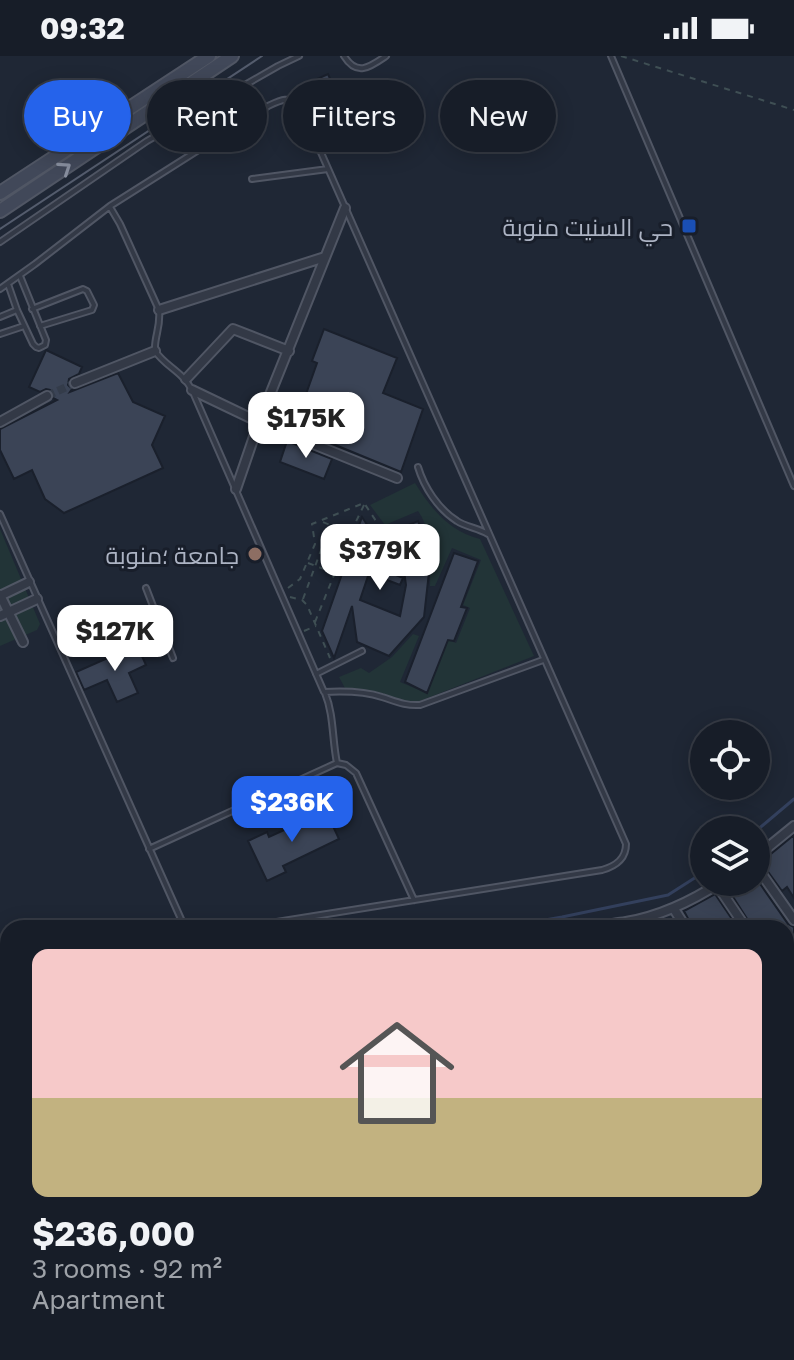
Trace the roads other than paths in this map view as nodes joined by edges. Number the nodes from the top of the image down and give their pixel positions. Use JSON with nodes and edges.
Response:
{"nodes":[{"id":1,"x":209,"y":56,"type":"edge"},
{"id":2,"x":232,"y":56,"type":"edge"},
{"id":3,"x":299,"y":56,"type":"edge"},
{"id":4,"x":344,"y":56,"type":"edge"},
{"id":5,"x":386,"y":56,"type":"edge"},
{"id":6,"x":611,"y":56,"type":"edge"},
{"id":7,"x":328,"y":169,"type":"junction"},
{"id":8,"x":252,"y":179,"type":"dead end"},
{"id":9,"x":0,"y":193,"type":"edge"},
{"id":10,"x":110,"y":206,"type":"junction"},
{"id":11,"x":1,"y":207,"type":"edge"},
{"id":12,"x":345,"y":208,"type":"junction"},
{"id":13,"x":0,"y":242,"type":"edge"},
{"id":14,"x":325,"y":257,"type":"junction"},
{"id":15,"x":19,"y":276,"type":"junction"},
{"id":16,"x":8,"y":284,"type":"junction"},
{"id":17,"x":0,"y":289,"type":"edge"},
{"id":18,"x":32,"y":309,"type":"junction"},
{"id":19,"x":17,"y":310,"type":"junction"},
{"id":20,"x":159,"y":310,"type":"junction"},
{"id":21,"x":0,"y":317,"type":"edge"},
{"id":22,"x":24,"y":326,"type":"junction"},
{"id":23,"x":40,"y":326,"type":"junction"},
{"id":24,"x":0,"y":334,"type":"edge"},
{"id":25,"x":155,"y":351,"type":"junction"},
{"id":26,"x":289,"y":351,"type":"junction"},
{"id":27,"x":186,"y":379,"type":"junction"},
{"id":28,"x":75,"y":383,"type":"tunnel mouth"},
{"id":29,"x":192,"y":390,"type":"junction"},
{"id":30,"x":47,"y":396,"type":"tunnel mouth"},
{"id":31,"x":0,"y":422,"type":"edge"},
{"id":32,"x":259,"y":422,"type":"junction"},
{"id":33,"x":418,"y":467,"type":"dead end"},
{"id":34,"x":397,"y":478,"type":"dead end"},
{"id":35,"x":794,"y":486,"type":"edge"},
{"id":36,"x":236,"y":489,"type":"junction"},
{"id":37,"x":0,"y":514,"type":"edge"},
{"id":38,"x":490,"y":535,"type":"junction"},
{"id":39,"x":29,"y":582,"type":"junction"},
{"id":40,"x":146,"y":588,"type":"dead end"},
{"id":41,"x":0,"y":595,"type":"edge"},
{"id":42,"x":37,"y":599,"type":"junction"},
{"id":43,"x":4,"y":614,"type":"edge"},
{"id":44,"x":23,"y":642,"type":"dead end"},
{"id":45,"x":362,"y":651,"type":"dead end"},
{"id":46,"x":173,"y":658,"type":"dead end"},
{"id":47,"x":543,"y":660,"type":"junction"},
{"id":48,"x":316,"y":674,"type":"junction"},
{"id":49,"x":324,"y":692,"type":"junction"},
{"id":50,"x":337,"y":763,"type":"junction"},
{"id":51,"x":794,"y":828,"type":"edge"},
{"id":52,"x":770,"y":846,"type":"edge"},
{"id":53,"x":149,"y":849,"type":"junction"},
{"id":54,"x":770,"y":886,"type":"edge"},
{"id":55,"x":696,"y":896,"type":"edge"},
{"id":56,"x":727,"y":896,"type":"edge"},
{"id":57,"x":414,"y":900,"type":"junction"},
{"id":58,"x":674,"y":909,"type":"junction"},
{"id":59,"x":181,"y":920,"type":"edge"},
{"id":60,"x":289,"y":920,"type":"edge"},
{"id":61,"x":641,"y":920,"type":"edge"},
{"id":62,"x":681,"y":920,"type":"edge"},
{"id":63,"x":741,"y":920,"type":"edge"},
{"id":64,"x":794,"y":920,"type":"edge"}],
"edges":[{"from":1,"to":9,"type":"main road"},
{"from":11,"to":2,"type":"main road","one_way":true},
{"from":3,"to":13,"type":"lane"},
{"from":4,"to":5,"type":"lane"},
{"from":6,"to":35,"type":"lane"},
{"from":7,"to":8,"type":"lane"},
{"from":7,"to":10,"type":"lane"},
{"from":7,"to":12,"type":"lane"},
{"from":10,"to":15,"type":"lane"},
{"from":10,"to":20,"type":"lane"},
{"from":12,"to":14,"type":"street"},
{"from":12,"to":38,"type":"lane"},
{"from":14,"to":20,"type":"street"},
{"from":14,"to":26,"type":"street"},
{"from":15,"to":16,"type":"lane"},
{"from":15,"to":18,"type":"lane"},
{"from":16,"to":17,"type":"lane"},
{"from":16,"to":19,"type":"lane"},
{"from":18,"to":23,"type":"lane"},
{"from":18,"to":23,"type":"lane"},
{"from":19,"to":21,"type":"lane"},
{"from":19,"to":22,"type":"lane"},
{"from":20,"to":25,"type":"lane"},
{"from":22,"to":23,"type":"lane"},
{"from":22,"to":24,"type":"lane"},
{"from":25,"to":27,"type":"lane"},
{"from":25,"to":28,"type":"street"},
{"from":26,"to":27,"type":"street"},
{"from":26,"to":32,"type":"street"},
{"from":27,"to":29,"type":"lane"},
{"from":29,"to":32,"type":"street"},
{"from":29,"to":36,"type":"lane"},
{"from":30,"to":31,"type":"street"},
{"from":32,"to":34,"type":"street"},
{"from":32,"to":36,"type":"street"},
{"from":33,"to":38,"type":"lane"},
{"from":36,"to":48,"type":"lane"},
{"from":37,"to":39,"type":"lane"},
{"from":38,"to":47,"type":"lane"},
{"from":39,"to":41,"type":"street"},
{"from":39,"to":42,"type":"lane"},
{"from":40,"to":46,"type":"lane"},
{"from":41,"to":43,"type":"street"},
{"from":42,"to":43,"type":"street"},
{"from":42,"to":53,"type":"lane"},
{"from":43,"to":44,"type":"street"},
{"from":45,"to":48,"type":"lane"},
{"from":47,"to":49,"type":"lane"},
{"from":47,"to":57,"type":"lane"},
{"from":48,"to":49,"type":"lane"},
{"from":49,"to":50,"type":"lane"},
{"from":50,"to":53,"type":"lane"},
{"from":50,"to":57,"type":"lane"},
{"from":51,"to":52,"type":"street"},
{"from":53,"to":59,"type":"lane"},
{"from":54,"to":64,"type":"street"},
{"from":55,"to":58,"type":"street"},
{"from":56,"to":63,"type":"street"},
{"from":57,"to":60,"type":"lane"},
{"from":58,"to":61,"type":"street"},
{"from":58,"to":62,"type":"street"}]}
